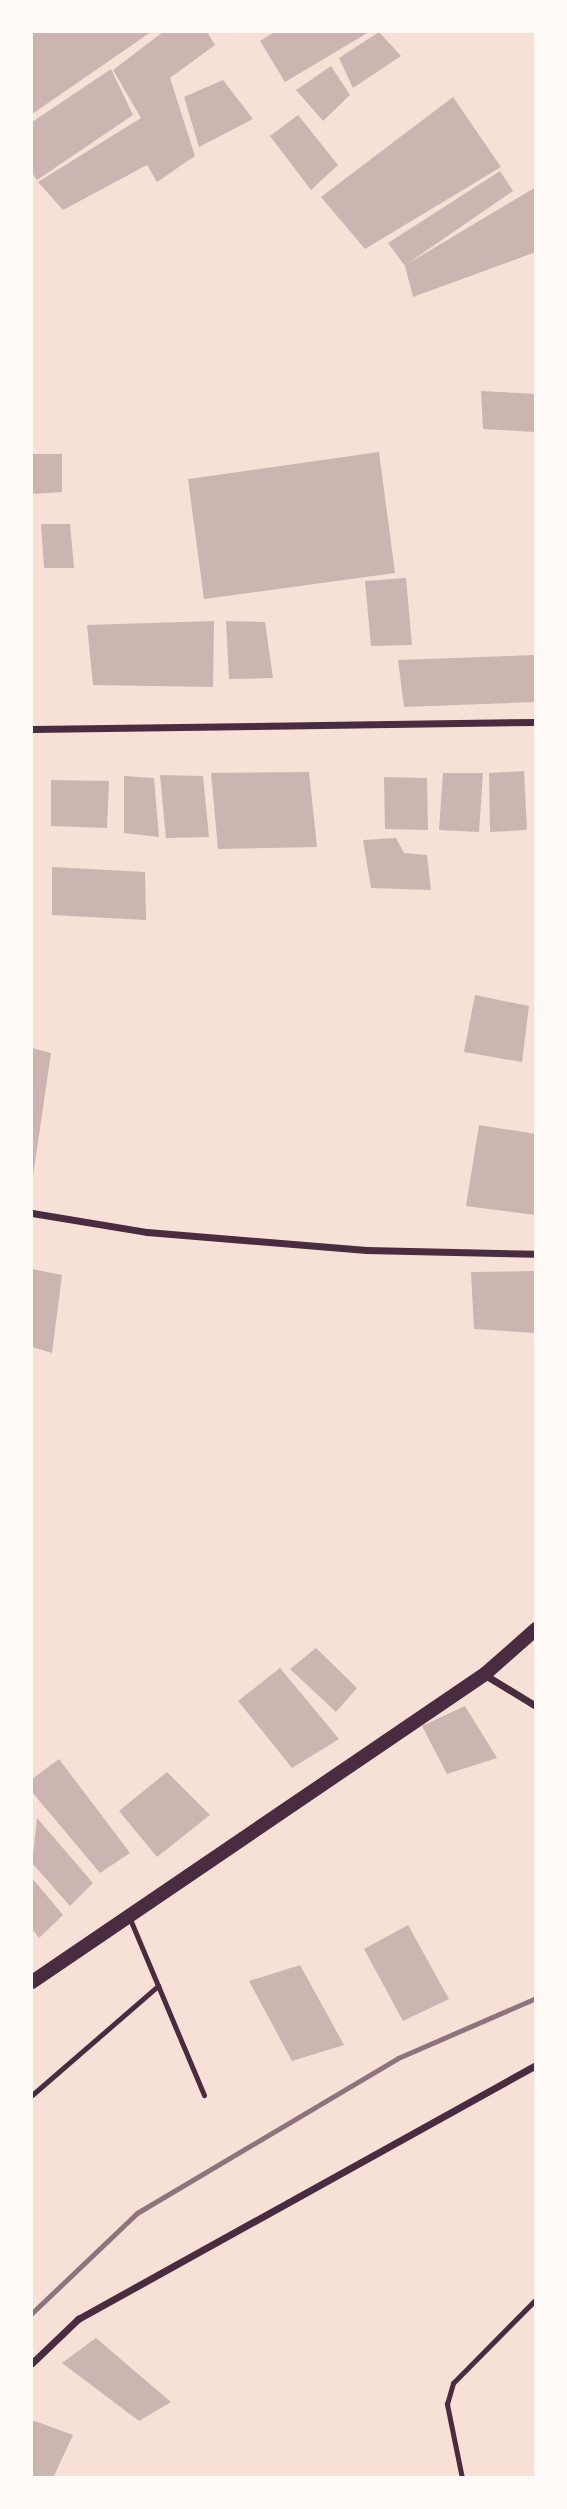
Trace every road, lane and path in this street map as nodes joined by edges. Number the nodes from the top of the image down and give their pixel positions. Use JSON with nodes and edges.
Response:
{"nodes":[{"id":1,"x":536,"y":722,"type":"edge"},
{"id":2,"x":32,"y":729,"type":"edge"},
{"id":3,"x":32,"y":1213,"type":"edge"},
{"id":4,"x":536,"y":1254,"type":"edge"},
{"id":5,"x":536,"y":1629,"type":"edge"},
{"id":6,"x":485,"y":1674,"type":"junction"},
{"id":7,"x":536,"y":1706,"type":"edge"},
{"id":8,"x":129,"y":1916,"type":"junction"},
{"id":9,"x":32,"y":1982,"type":"edge"},
{"id":10,"x":158,"y":1986,"type":"junction"},
{"id":11,"x":536,"y":2066,"type":"edge"},
{"id":12,"x":32,"y":2095,"type":"edge"},
{"id":13,"x":204,"y":2095,"type":"dead end"},
{"id":14,"x":536,"y":2299,"type":"edge"},
{"id":15,"x":32,"y":2363,"type":"edge"},
{"id":16,"x":462,"y":2477,"type":"edge"}],
"edges":[{"from":1,"to":2,"type":"street"},
{"from":3,"to":4,"type":"street"},
{"from":5,"to":6,"type":"main road"},
{"from":6,"to":7,"type":"street"},
{"from":6,"to":8,"type":"main road"},
{"from":8,"to":9,"type":"main road"},
{"from":8,"to":10,"type":"lane"},
{"from":10,"to":12,"type":"lane"},
{"from":10,"to":13,"type":"lane"},
{"from":11,"to":15,"type":"street"},
{"from":14,"to":16,"type":"lane"}]}
